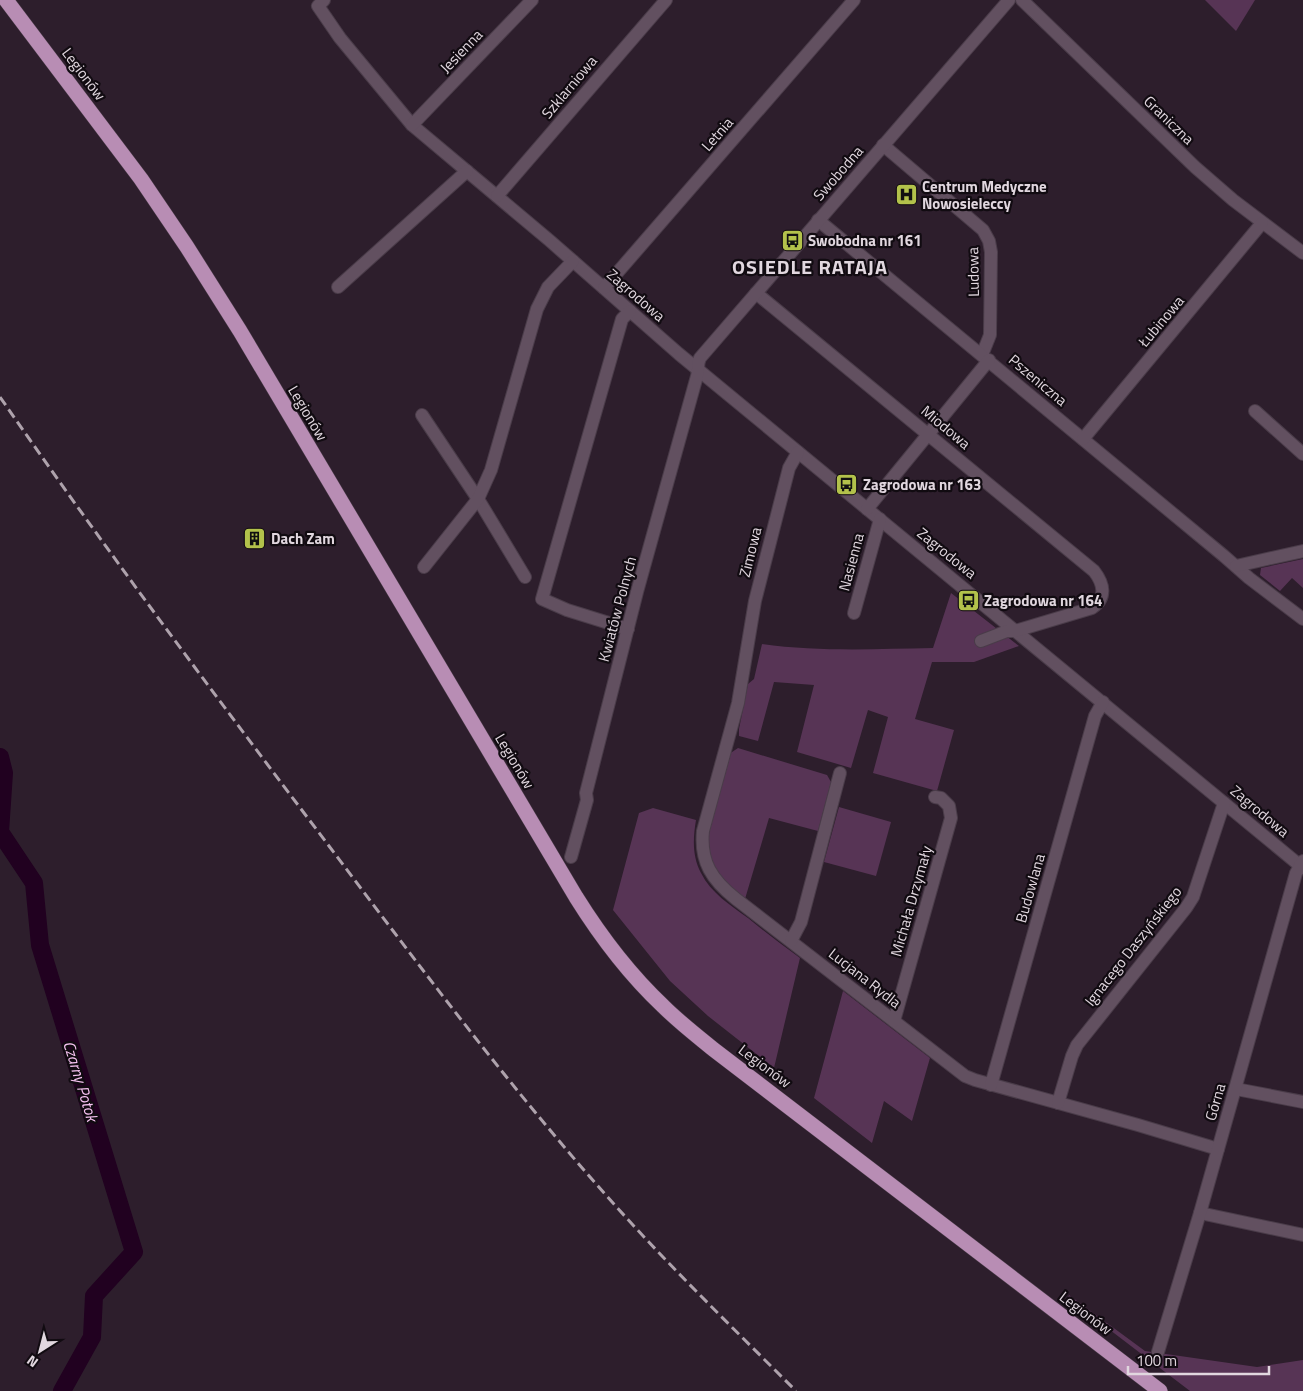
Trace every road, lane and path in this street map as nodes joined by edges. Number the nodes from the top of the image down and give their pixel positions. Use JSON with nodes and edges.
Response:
{"nodes":[{"id":1,"x":6,"y":0,"type":"edge"},
{"id":2,"x":532,"y":0,"type":"edge"},
{"id":3,"x":666,"y":0,"type":"edge"},
{"id":4,"x":854,"y":0,"type":"edge"},
{"id":5,"x":1009,"y":0,"type":"edge"},
{"id":6,"x":1022,"y":0,"type":"edge"},
{"id":7,"x":321,"y":3,"type":"edge"},
{"id":8,"x":412,"y":125,"type":"junction"},
{"id":9,"x":883,"y":145,"type":"junction"},
{"id":10,"x":467,"y":171,"type":"junction"},
{"id":11,"x":497,"y":196,"type":"junction"},
{"id":12,"x":818,"y":220,"type":"junction"},
{"id":13,"x":1262,"y":223,"type":"junction"},
{"id":14,"x":1303,"y":253,"type":"edge"},
{"id":15,"x":573,"y":261,"type":"junction"},
{"id":16,"x":338,"y":287,"type":"dead end"},
{"id":17,"x":604,"y":288,"type":"junction"},
{"id":18,"x":756,"y":292,"type":"junction"},
{"id":19,"x":630,"y":311,"type":"junction"},
{"id":20,"x":985,"y":358,"type":"junction"},
{"id":21,"x":699,"y":370,"type":"junction"},
{"id":22,"x":1255,"y":411,"type":"dead end"},
{"id":23,"x":422,"y":415,"type":"dead end"},
{"id":24,"x":929,"y":434,"type":"junction"},
{"id":25,"x":1083,"y":439,"type":"junction"},
{"id":26,"x":798,"y":452,"type":"junction"},
{"id":27,"x":1303,"y":454,"type":"edge"},
{"id":28,"x":478,"y":499,"type":"junction"},
{"id":29,"x":867,"y":508,"type":"junction"},
{"id":30,"x":880,"y":520,"type":"junction"},
{"id":31,"x":1303,"y":550,"type":"edge"},
{"id":32,"x":1236,"y":566,"type":"junction"},
{"id":33,"x":424,"y":567,"type":"dead end"},
{"id":34,"x":525,"y":578,"type":"dead end"},
{"id":35,"x":854,"y":613,"type":"dead end"},
{"id":36,"x":1303,"y":619,"type":"edge"},
{"id":37,"x":628,"y":628,"type":"junction"},
{"id":38,"x":1015,"y":631,"type":"junction"},
{"id":39,"x":981,"y":641,"type":"dead end"},
{"id":40,"x":745,"y":663,"type":"joint"},
{"id":41,"x":1103,"y":702,"type":"junction"},
{"id":42,"x":840,"y":773,"type":"dead end"},
{"id":43,"x":935,"y":797,"type":"dead end"},
{"id":44,"x":1224,"y":803,"type":"junction"},
{"id":45,"x":571,"y":856,"type":"dead end"},
{"id":46,"x":1302,"y":865,"type":"edge"},
{"id":47,"x":791,"y":941,"type":"junction"},
{"id":48,"x":894,"y":1021,"type":"junction"},
{"id":49,"x":991,"y":1085,"type":"junction"},
{"id":50,"x":1236,"y":1089,"type":"junction"},
{"id":51,"x":1303,"y":1102,"type":"edge"},
{"id":52,"x":1058,"y":1104,"type":"junction"},
{"id":53,"x":1218,"y":1149,"type":"junction"},
{"id":54,"x":1200,"y":1214,"type":"junction"},
{"id":55,"x":1303,"y":1234,"type":"edge"},
{"id":56,"x":1158,"y":1352,"type":"dead end"},
{"id":57,"x":1158,"y":1390,"type":"edge"}],
"edges":[{"from":1,"to":57,"type":"highway","name":"Legionów"},
{"from":2,"to":8,"type":"street","name":"Jesienna"},
{"from":3,"to":11,"type":"street","name":"Szklarniowa"},
{"from":4,"to":17,"type":"street","name":"Letnia"},
{"from":5,"to":9,"type":"street","name":"Swobodna"},
{"from":6,"to":13,"type":"street","name":"Graniczna"},
{"from":7,"to":8,"type":"street","name":"Zagrodowa"},
{"from":8,"to":10,"type":"street","name":"Zagrodowa"},
{"from":9,"to":12,"type":"street","name":"Swobodna"},
{"from":9,"to":20,"type":"street","name":"Ludowa"},
{"from":10,"to":11,"type":"street","name":"Zagrodowa"},
{"from":10,"to":16,"type":"street"},
{"from":11,"to":15,"type":"street","name":"Zagrodowa"},
{"from":12,"to":18,"type":"street","name":"Swobodna"},
{"from":12,"to":20,"type":"street","name":"Pszeniczna"},
{"from":13,"to":14,"type":"street","name":"Graniczna"},
{"from":13,"to":25,"type":"street","name":"Łubinowa"},
{"from":15,"to":17,"type":"street","name":"Zagrodowa"},
{"from":15,"to":28,"type":"street"},
{"from":17,"to":19,"type":"street","name":"Zagrodowa"},
{"from":18,"to":21,"type":"street","name":"Swobodna"},
{"from":18,"to":24,"type":"street","name":"Miodowa"},
{"from":19,"to":21,"type":"street","name":"Zagrodowa"},
{"from":19,"to":37,"type":"street"},
{"from":20,"to":24,"type":"street"},
{"from":20,"to":25,"type":"street","name":"Pszeniczna"},
{"from":21,"to":26,"type":"street","name":"Zagrodowa"},
{"from":21,"to":37,"type":"street","name":"Kwiatów Polnych"},
{"from":22,"to":27,"type":"street"},
{"from":23,"to":28,"type":"street"},
{"from":24,"to":29,"type":"street"},
{"from":24,"to":38,"type":"street","name":"Miodowa"},
{"from":25,"to":32,"type":"street","name":"Pszeniczna"},
{"from":26,"to":29,"type":"street","name":"Zagrodowa"},
{"from":26,"to":40,"type":"street","name":"Zimowa"},
{"from":28,"to":33,"type":"street"},
{"from":28,"to":34,"type":"street"},
{"from":29,"to":30,"type":"street","name":"Zagrodowa"},
{"from":30,"to":35,"type":"street","name":"Nasienna"},
{"from":30,"to":38,"type":"street","name":"Zagrodowa"},
{"from":31,"to":32,"type":"street"},
{"from":32,"to":36,"type":"street","name":"Pszeniczna"},
{"from":37,"to":45,"type":"street","name":"Kwiatów Polnych"},
{"from":38,"to":39,"type":"street"},
{"from":38,"to":41,"type":"street","name":"Zagrodowa"},
{"from":40,"to":47,"type":"street","name":"Lucjana Rydla"},
{"from":41,"to":44,"type":"street","name":"Zagrodowa"},
{"from":41,"to":49,"type":"street","name":"Budowlana"},
{"from":42,"to":47,"type":"street"},
{"from":43,"to":48,"type":"street","name":"Michała Drzymały"},
{"from":44,"to":46,"type":"street","name":"Zagrodowa"},
{"from":44,"to":52,"type":"street","name":"Ignacego Daszyńskiego"},
{"from":46,"to":50,"type":"street","name":"Górna"},
{"from":47,"to":48,"type":"street","name":"Lucjana Rydla"},
{"from":48,"to":49,"type":"street","name":"Lucjana Rydla"},
{"from":49,"to":52,"type":"street","name":"Lucjana Rydla"},
{"from":50,"to":51,"type":"street"},
{"from":50,"to":53,"type":"street","name":"Górna"},
{"from":52,"to":53,"type":"street","name":"Lucjana Rydla"},
{"from":53,"to":54,"type":"street","name":"Górna"},
{"from":54,"to":55,"type":"street"},
{"from":54,"to":56,"type":"street","name":"Górna"}]}
